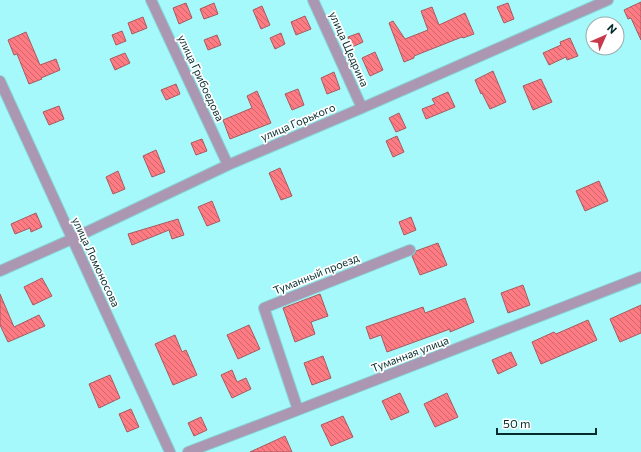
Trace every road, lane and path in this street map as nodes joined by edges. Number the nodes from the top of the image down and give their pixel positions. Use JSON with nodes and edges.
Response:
{"nodes":[{"id":1,"x":152,"y":0,"type":"edge"},
{"id":2,"x":314,"y":0,"type":"edge"},
{"id":3,"x":608,"y":0,"type":"edge"},
{"id":4,"x":0,"y":81,"type":"edge"},
{"id":5,"x":362,"y":108,"type":"junction"},
{"id":6,"x":228,"y":165,"type":"junction"},
{"id":7,"x":72,"y":239,"type":"junction"},
{"id":8,"x":410,"y":250,"type":"dead end"},
{"id":9,"x":0,"y":271,"type":"edge"},
{"id":10,"x":641,"y":277,"type":"edge"},
{"id":11,"x":298,"y":410,"type":"junction"},
{"id":12,"x":170,"y":452,"type":"edge"},
{"id":13,"x":188,"y":452,"type":"edge"}],
"edges":[{"from":1,"to":6,"type":"street","name":"улица Грибоедова"},
{"from":2,"to":5,"type":"street","name":"улица Щедрина"},
{"from":3,"to":5,"type":"street","name":"улица Горького"},
{"from":4,"to":7,"type":"street","name":"улица Ломоносова"},
{"from":5,"to":6,"type":"street","name":"улица Горького"},
{"from":6,"to":7,"type":"street","name":"улица Горького"},
{"from":7,"to":9,"type":"street","name":"улица Горького"},
{"from":7,"to":12,"type":"street","name":"улица Ломоносова"},
{"from":8,"to":11,"type":"street","name":"Туманный проезд"},
{"from":10,"to":11,"type":"street","name":"Туманная улица"},
{"from":11,"to":13,"type":"street","name":"Туманная улица"}]}
